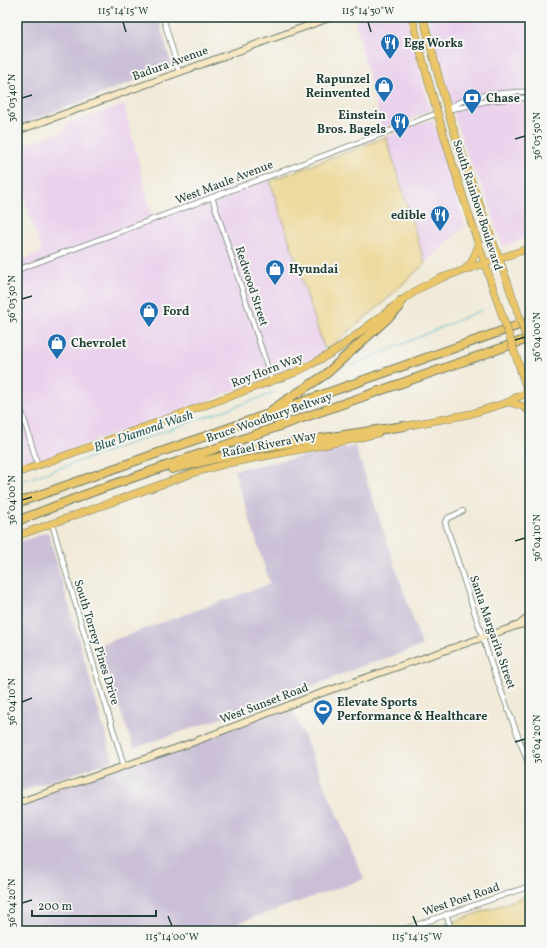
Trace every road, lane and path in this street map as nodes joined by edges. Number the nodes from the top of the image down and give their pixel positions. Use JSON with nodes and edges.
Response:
{"nodes":[{"id":1,"x":163,"y":17,"type":"edge"},
{"id":2,"x":332,"y":17,"type":"edge"},
{"id":3,"x":412,"y":17,"type":"edge"},
{"id":4,"x":423,"y":17,"type":"edge"},
{"id":5,"x":179,"y":72,"type":"junction"},
{"id":6,"x":431,"y":89,"type":"junction"},
{"id":7,"x":530,"y":90,"type":"edge"},
{"id":8,"x":530,"y":97,"type":"edge"},
{"id":9,"x":447,"y":109,"type":"junction"},
{"id":10,"x":438,"y":113,"type":"junction"},
{"id":11,"x":17,"y":131,"type":"edge"},
{"id":12,"x":456,"y":137,"type":"junction"},
{"id":13,"x":212,"y":197,"type":"junction"},
{"id":14,"x":478,"y":245,"type":"junction"},
{"id":15,"x":530,"y":248,"type":"edge"},
{"id":16,"x":499,"y":258,"type":"junction"},
{"id":17,"x":485,"y":263,"type":"junction"},
{"id":18,"x":17,"y":270,"type":"edge"},
{"id":19,"x":464,"y":270,"type":"junction"},
{"id":20,"x":401,"y":300,"type":"junction"},
{"id":21,"x":530,"y":321,"type":"edge"},
{"id":22,"x":530,"y":338,"type":"edge"},
{"id":23,"x":530,"y":350,"type":"edge"},
{"id":24,"x":272,"y":381,"type":"junction"},
{"id":25,"x":530,"y":394,"type":"edge"},
{"id":26,"x":17,"y":396,"type":"edge"},
{"id":27,"x":509,"y":402,"type":"junction"},
{"id":28,"x":530,"y":411,"type":"edge"},
{"id":29,"x":265,"y":416,"type":"junction"},
{"id":30,"x":404,"y":426,"type":"junction"},
{"id":31,"x":38,"y":466,"type":"junction"},
{"id":32,"x":157,"y":469,"type":"junction"},
{"id":33,"x":17,"y":473,"type":"edge"},
{"id":34,"x":17,"y":504,"type":"edge"},
{"id":35,"x":463,"y":511,"type":"dead end"},
{"id":36,"x":17,"y":521,"type":"edge"},
{"id":37,"x":52,"y":523,"type":"junction"},
{"id":38,"x":17,"y":536,"type":"edge"},
{"id":39,"x":530,"y":616,"type":"edge"},
{"id":40,"x":530,"y":623,"type":"edge"},
{"id":41,"x":519,"y":624,"type":"junction"},
{"id":42,"x":483,"y":637,"type":"junction"},
{"id":43,"x":124,"y":766,"type":"junction"},
{"id":44,"x":530,"y":768,"type":"edge"},
{"id":45,"x":17,"y":803,"type":"edge"},
{"id":46,"x":530,"y":886,"type":"edge"},
{"id":47,"x":446,"y":914,"type":"junction"},
{"id":48,"x":399,"y":931,"type":"edge"},
{"id":49,"x":452,"y":931,"type":"edge"}],
"edges":[{"from":1,"to":5,"type":"street"},
{"from":2,"to":5,"type":"main road","name":"Badura Avenue"},
{"from":3,"to":6,"type":"main road","name":"South Rainbow Boulevard"},
{"from":4,"to":9,"type":"main road","name":"South Rainbow Boulevard"},
{"from":5,"to":11,"type":"main road","name":"Badura Avenue"},
{"from":6,"to":9,"type":"main road"},
{"from":6,"to":10,"type":"main road","name":"South Rainbow Boulevard"},
{"from":7,"to":9,"type":"street"},
{"from":8,"to":9,"type":"street"},
{"from":9,"to":12,"type":"main road","name":"South Rainbow Boulevard"},
{"from":10,"to":12,"type":"main road"},
{"from":10,"to":13,"type":"street","name":"West Maule Avenue"},
{"from":10,"to":14,"type":"main road","name":"South Rainbow Boulevard"},
{"from":12,"to":16,"type":"main road","name":"South Rainbow Boulevard"},
{"from":13,"to":18,"type":"street","name":"West Maule Avenue"},
{"from":13,"to":24,"type":"street","name":"Redwood Street"},
{"from":14,"to":17,"type":"main road","name":"South Rainbow Boulevard"},
{"from":14,"to":19,"type":"main road"},
{"from":15,"to":16,"type":"main road","name":"Roy Horn Way"},
{"from":16,"to":17,"type":"main road","name":"Roy Horn Way"},
{"from":16,"to":23,"type":"main road","name":"South Rainbow Boulevard","bridge":true},
{"from":17,"to":19,"type":"main road","name":"Roy Horn Way"},
{"from":17,"to":25,"type":"main road","name":"South Rainbow Boulevard","bridge":true},
{"from":19,"to":20,"type":"main road","name":"Roy Horn Way"},
{"from":20,"to":24,"type":"main road","name":"Roy Horn Way"},
{"from":20,"to":29,"type":"highway"},
{"from":21,"to":29,"type":"highway","name":"Bruce Woodbury Beltway"},
{"from":22,"to":32,"type":"highway","name":"Bruce Woodbury Beltway"},
{"from":24,"to":31,"type":"main road","name":"Roy Horn Way"},
{"from":25,"to":27,"type":"main road","name":"Rafael Rivera Way"},
{"from":26,"to":31,"type":"street"},
{"from":27,"to":28,"type":"main road"},
{"from":27,"to":30,"type":"main road","name":"Rafael Rivera Way"},
{"from":29,"to":34,"type":"highway","name":"Bruce Woodbury Beltway"},
{"from":30,"to":32,"type":"highway"},
{"from":30,"to":37,"type":"main road","name":"Rafael Rivera Way"},
{"from":31,"to":33,"type":"main road","name":"Roy Horn Way"},
{"from":32,"to":36,"type":"highway","name":"Bruce Woodbury Beltway"},
{"from":35,"to":42,"type":"street","name":"Santa Margarita Street"},
{"from":37,"to":38,"type":"main road","name":"Rafael Rivera Way"},
{"from":37,"to":43,"type":"street","name":"South Torrey Pines Drive"},
{"from":39,"to":41,"type":"main road","name":"West Sunset Road"},
{"from":40,"to":41,"type":"main road","name":"West Sunset Road"},
{"from":41,"to":42,"type":"main road","name":"West Sunset Road"},
{"from":42,"to":43,"type":"main road","name":"West Sunset Road"},
{"from":42,"to":44,"type":"street","name":"Santa Margarita Street"},
{"from":43,"to":45,"type":"main road","name":"West Sunset Road"},
{"from":46,"to":47,"type":"street","name":"West Post Road"},
{"from":47,"to":48,"type":"street","name":"West Post Road"},
{"from":47,"to":49,"type":"street"}]}
